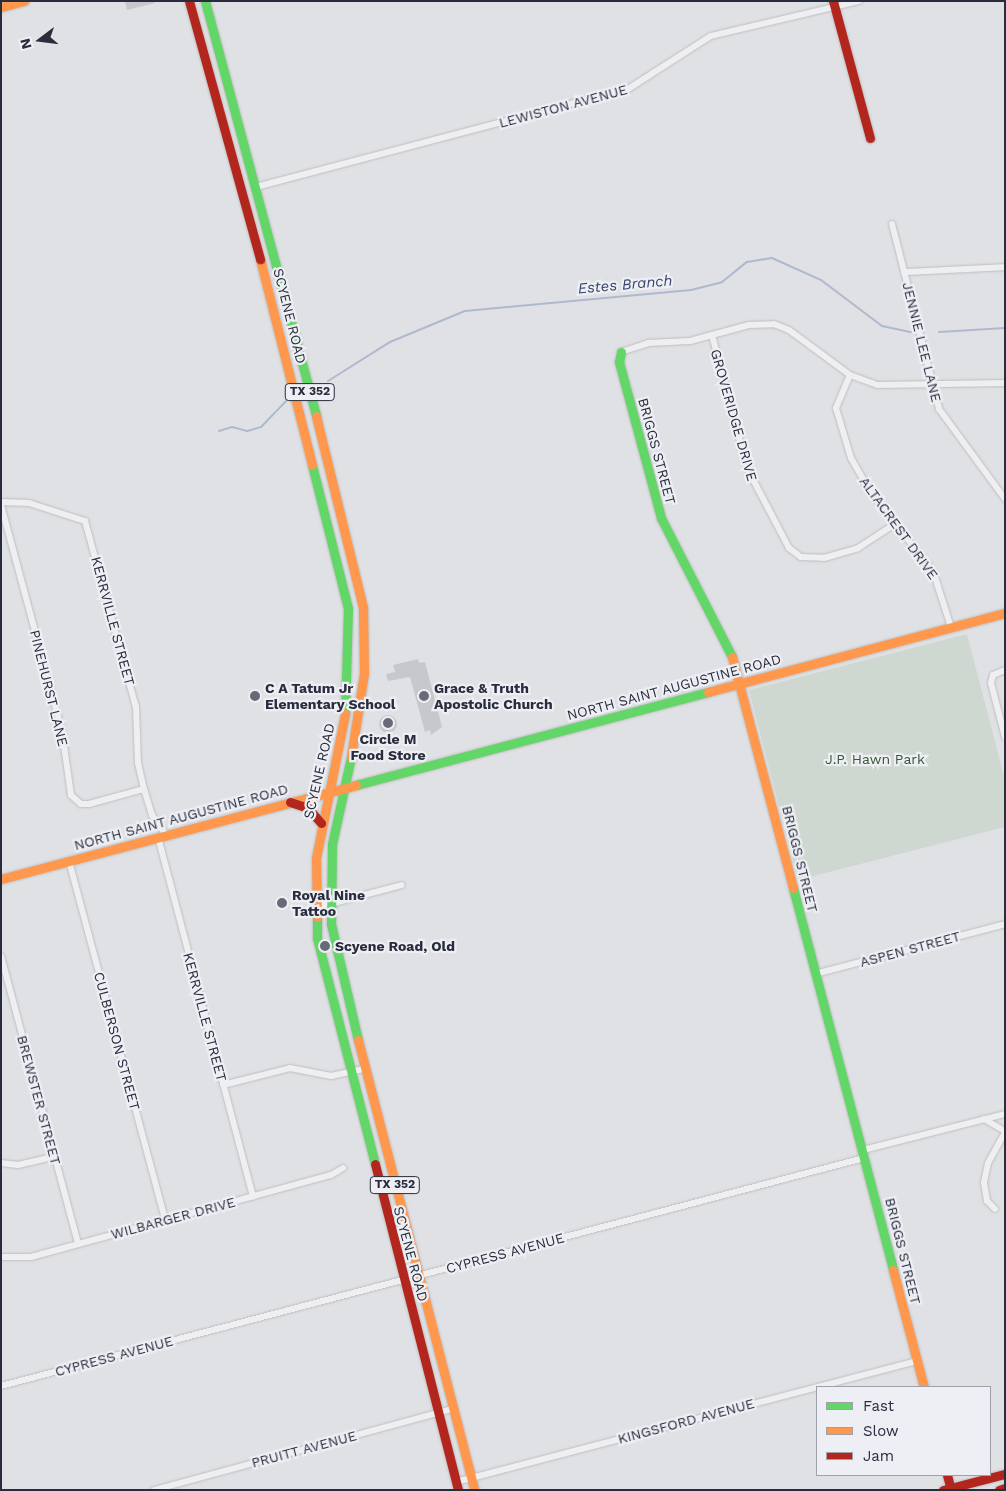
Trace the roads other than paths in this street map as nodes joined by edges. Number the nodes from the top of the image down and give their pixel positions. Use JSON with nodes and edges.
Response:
{"nodes":[{"id":1,"x":24,"y":1,"type":"edge"},
{"id":2,"x":189,"y":1,"type":"edge"},
{"id":3,"x":205,"y":1,"type":"edge"},
{"id":4,"x":859,"y":1,"type":"edge"},
{"id":5,"x":834,"y":4,"type":"edge"},
{"id":6,"x":1,"y":7,"type":"edge"},
{"id":7,"x":870,"y":138,"type":"dead end"},
{"id":8,"x":240,"y":181,"type":"junction"},
{"id":9,"x":256,"y":187,"type":"junction"},
{"id":10,"x":243,"y":192,"type":"junction"},
{"id":11,"x":892,"y":224,"type":"dead end"},
{"id":12,"x":1005,"y":267,"type":"edge"},
{"id":13,"x":904,"y":272,"type":"junction"},
{"id":14,"x":712,"y":335,"type":"junction"},
{"id":15,"x":621,"y":352,"type":"joint"},
{"id":16,"x":850,"y":375,"type":"junction"},
{"id":17,"x":1005,"y":383,"type":"edge"},
{"id":18,"x":932,"y":386,"type":"junction"},
{"id":19,"x":1005,"y":499,"type":"edge"},
{"id":20,"x":1,"y":503,"type":"edge"},
{"id":21,"x":895,"y":524,"type":"junction"},
{"id":22,"x":1005,"y":613,"type":"edge"},
{"id":23,"x":951,"y":627,"type":"junction"},
{"id":24,"x":1005,"y":670,"type":"edge"},
{"id":25,"x":740,"y":684,"type":"junction"},
{"id":26,"x":1005,"y":737,"type":"edge"},
{"id":27,"x":343,"y":788,"type":"junction"},
{"id":28,"x":144,"y":789,"type":"junction"},
{"id":29,"x":327,"y":793,"type":"junction"},
{"id":30,"x":290,"y":802,"type":"junction"},
{"id":31,"x":321,"y":823,"type":"junction"},
{"id":32,"x":162,"y":836,"type":"junction"},
{"id":33,"x":69,"y":861,"type":"junction"},
{"id":34,"x":1,"y":879,"type":"edge"},
{"id":35,"x":402,"y":885,"type":"dead end"},
{"id":36,"x":314,"y":904,"type":"junction"},
{"id":37,"x":330,"y":904,"type":"junction"},
{"id":38,"x":1005,"y":924,"type":"edge"},
{"id":39,"x":1,"y":956,"type":"edge"},
{"id":40,"x":815,"y":974,"type":"junction"},
{"id":41,"x":364,"y":1069,"type":"junction"},
{"id":42,"x":349,"y":1072,"type":"junction"},
{"id":43,"x":223,"y":1085,"type":"junction"},
{"id":44,"x":1005,"y":1114,"type":"edge"},
{"id":45,"x":984,"y":1119,"type":"junction"},
{"id":46,"x":1005,"y":1132,"type":"edge"},
{"id":47,"x":864,"y":1154,"type":"junction"},
{"id":48,"x":54,"y":1157,"type":"junction"},
{"id":49,"x":1,"y":1163,"type":"edge"},
{"id":50,"x":343,"y":1168,"type":"dead end"},
{"id":51,"x":252,"y":1197,"type":"junction"},
{"id":52,"x":995,"y":1210,"type":"dead end"},
{"id":53,"x":165,"y":1220,"type":"junction"},
{"id":54,"x":78,"y":1244,"type":"junction"},
{"id":55,"x":1,"y":1257,"type":"edge"},
{"id":56,"x":419,"y":1276,"type":"junction"},
{"id":57,"x":403,"y":1278,"type":"junction"},
{"id":58,"x":917,"y":1360,"type":"junction"},
{"id":59,"x":1,"y":1386,"type":"edge"},
{"id":60,"x":819,"y":1386,"type":"edge"},
{"id":61,"x":924,"y":1386,"type":"edge"},
{"id":62,"x":816,"y":1387,"type":"edge"},
{"id":63,"x":453,"y":1409,"type":"junction"},
{"id":64,"x":438,"y":1413,"type":"junction"},
{"id":65,"x":1005,"y":1474,"type":"edge"},
{"id":66,"x":947,"y":1476,"type":"edge"},
{"id":67,"x":471,"y":1478,"type":"junction"},
{"id":68,"x":457,"y":1486,"type":"edge"},
{"id":69,"x":1005,"y":1488,"type":"edge"},
{"id":70,"x":949,"y":1489,"type":"edge"},
{"id":71,"x":154,"y":1490,"type":"edge"},
{"id":72,"x":474,"y":1490,"type":"edge"},
{"id":73,"x":999,"y":1490,"type":"edge"}],
"edges":[{"from":1,"to":6,"type":"main road"},
{"from":2,"to":8,"type":"main road","name":"SCYENE ROAD","number":"TX 352"},
{"from":3,"to":9,"type":"main road","name":"SCYENE ROAD","number":"TX 352"},
{"from":4,"to":5,"type":"street","name":"LEWISTON AVENUE"},
{"from":5,"to":7,"type":"main road"},
{"from":5,"to":9,"type":"street","name":"LEWISTON AVENUE"},
{"from":8,"to":9,"type":"street"},
{"from":8,"to":10,"type":"main road","name":"SCYENE ROAD","number":"TX 352"},
{"from":9,"to":10,"type":"street","name":"LEWISTON AVENUE"},
{"from":9,"to":27,"type":"main road","name":"SCYENE ROAD","number":"TX 352"},
{"from":10,"to":29,"type":"main road","name":"SCYENE ROAD","number":"TX 352"},
{"from":11,"to":13,"type":"street","name":"JENNIE LEE LANE"},
{"from":12,"to":13,"type":"street"},
{"from":13,"to":18,"type":"street","name":"JENNIE LEE LANE"},
{"from":14,"to":15,"type":"street"},
{"from":14,"to":16,"type":"street"},
{"from":14,"to":21,"type":"street","name":"GROVERIDGE DRIVE"},
{"from":15,"to":25,"type":"main road","name":"BRIGGS STREET"},
{"from":16,"to":18,"type":"street"},
{"from":16,"to":21,"type":"street","name":"ALTACREST DRIVE"},
{"from":17,"to":18,"type":"street"},
{"from":18,"to":19,"type":"street","name":"JENNIE LEE LANE"},
{"from":20,"to":28,"type":"street","name":"KERRVILLE STREET"},
{"from":20,"to":28,"type":"street","name":"PINEHURST LANE"},
{"from":21,"to":23,"type":"street","name":"ALTACREST DRIVE"},
{"from":22,"to":23,"type":"main road","name":"NORTH SAINT AUGUSTINE ROAD"},
{"from":23,"to":25,"type":"main road","name":"NORTH SAINT AUGUSTINE ROAD"},
{"from":24,"to":26,"type":"street"},
{"from":25,"to":27,"type":"main road","name":"NORTH SAINT AUGUSTINE ROAD"},
{"from":25,"to":40,"type":"main road","name":"BRIGGS STREET"},
{"from":27,"to":29,"type":"main road","name":"NORTH SAINT AUGUSTINE ROAD"},
{"from":27,"to":37,"type":"main road","name":"SCYENE ROAD","number":"TX 352"},
{"from":28,"to":32,"type":"street","name":"KERRVILLE STREET"},
{"from":29,"to":30,"type":"main road","name":"NORTH SAINT AUGUSTINE ROAD"},
{"from":29,"to":31,"type":"main road","name":"SCYENE ROAD","number":"TX 352"},
{"from":30,"to":31,"type":"main road"},
{"from":30,"to":32,"type":"main road","name":"NORTH SAINT AUGUSTINE ROAD"},
{"from":31,"to":36,"type":"main road","name":"SCYENE ROAD","number":"TX 352"},
{"from":32,"to":33,"type":"main road","name":"NORTH SAINT AUGUSTINE ROAD"},
{"from":32,"to":43,"type":"street","name":"KERRVILLE STREET"},
{"from":33,"to":34,"type":"main road","name":"NORTH SAINT AUGUSTINE ROAD"},
{"from":33,"to":53,"type":"street","name":"CULBERSON STREET"},
{"from":35,"to":37,"type":"street"},
{"from":36,"to":37,"type":"street"},
{"from":36,"to":42,"type":"main road","name":"SCYENE ROAD","number":"TX 352"},
{"from":37,"to":41,"type":"main road","name":"SCYENE ROAD","number":"TX 352"},
{"from":38,"to":40,"type":"street","name":"ASPEN STREET"},
{"from":39,"to":48,"type":"street","name":"BREWSTER STREET"},
{"from":40,"to":47,"type":"main road","name":"BRIGGS STREET"},
{"from":41,"to":42,"type":"street"},
{"from":41,"to":56,"type":"main road","name":"SCYENE ROAD","number":"TX 352"},
{"from":42,"to":43,"type":"street"},
{"from":42,"to":57,"type":"main road","name":"SCYENE ROAD","number":"TX 352"},
{"from":43,"to":51,"type":"street","name":"KERRVILLE STREET"},
{"from":44,"to":45,"type":"street","name":"CYPRESS AVENUE"},
{"from":45,"to":46,"type":"street"},
{"from":45,"to":47,"type":"street","name":"CYPRESS AVENUE"},
{"from":46,"to":52,"type":"street"},
{"from":47,"to":56,"type":"street","name":"CYPRESS AVENUE"},
{"from":47,"to":58,"type":"main road","name":"BRIGGS STREET"},
{"from":48,"to":49,"type":"street"},
{"from":48,"to":54,"type":"street","name":"BREWSTER STREET"},
{"from":50,"to":51,"type":"street","name":"WILBARGER DRIVE"},
{"from":51,"to":53,"type":"street","name":"WILBARGER DRIVE"},
{"from":53,"to":54,"type":"street","name":"WILBARGER DRIVE"},
{"from":54,"to":55,"type":"street","name":"WILBARGER DRIVE"},
{"from":56,"to":57,"type":"street","name":"CYPRESS AVENUE"},
{"from":56,"to":63,"type":"main road","name":"SCYENE ROAD","number":"TX 352"},
{"from":57,"to":59,"type":"street","name":"CYPRESS AVENUE"},
{"from":57,"to":64,"type":"main road","name":"SCYENE ROAD","number":"TX 352"},
{"from":58,"to":60,"type":"street","name":"KINGSFORD AVENUE"},
{"from":58,"to":61,"type":"main road","name":"BRIGGS STREET"},
{"from":62,"to":67,"type":"street","name":"KINGSFORD AVENUE"},
{"from":63,"to":64,"type":"street","name":"PRUITT AVENUE"},
{"from":63,"to":67,"type":"main road","name":"SCYENE ROAD","number":"TX 352"},
{"from":64,"to":68,"type":"main road","name":"SCYENE ROAD","number":"TX 352"},
{"from":64,"to":71,"type":"street","name":"PRUITT AVENUE"},
{"from":65,"to":70,"type":"main road"},
{"from":66,"to":70,"type":"main road"},
{"from":67,"to":68,"type":"street","name":"KINGSFORD AVENUE"},
{"from":67,"to":72,"type":"main road","name":"SCYENE ROAD","number":"TX 352"},
{"from":69,"to":73,"type":"main road"}]}
